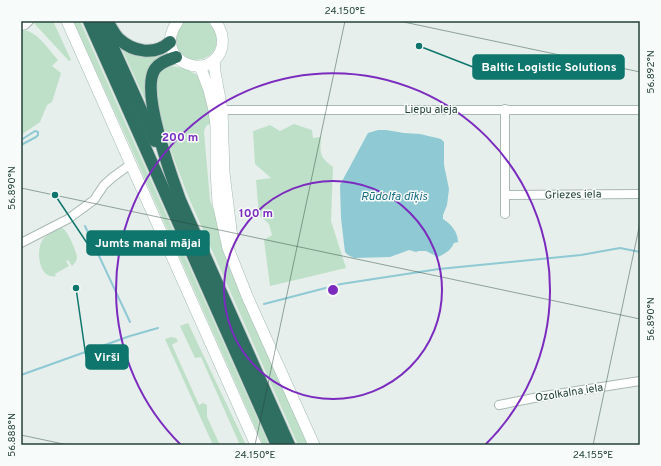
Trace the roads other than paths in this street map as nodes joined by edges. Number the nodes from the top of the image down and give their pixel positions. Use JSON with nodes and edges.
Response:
{"nodes":[{"id":1,"x":29,"y":21,"type":"edge"},
{"id":2,"x":68,"y":21,"type":"edge"},
{"id":3,"x":89,"y":21,"type":"edge"},
{"id":4,"x":101,"y":21,"type":"edge"},
{"id":5,"x":107,"y":21,"type":"edge"},
{"id":6,"x":178,"y":21,"type":"edge"},
{"id":7,"x":214,"y":21,"type":"edge"},
{"id":8,"x":21,"y":26,"type":"edge"},
{"id":9,"x":170,"y":42,"type":"junction"},
{"id":10,"x":176,"y":57,"type":"junction"},
{"id":11,"x":214,"y":60,"type":"junction"},
{"id":12,"x":200,"y":66,"type":"junction"},
{"id":13,"x":505,"y":109,"type":"junction"},
{"id":14,"x":222,"y":110,"type":"junction"},
{"id":15,"x":640,"y":110,"type":"edge"},
{"id":16,"x":131,"y":164,"type":"junction"},
{"id":17,"x":170,"y":173,"type":"junction"},
{"id":18,"x":640,"y":194,"type":"edge"},
{"id":19,"x":505,"y":195,"type":"junction"},
{"id":20,"x":505,"y":214,"type":"dead end"},
{"id":21,"x":21,"y":243,"type":"edge"},
{"id":22,"x":235,"y":266,"type":"junction"},
{"id":23,"x":640,"y":381,"type":"edge"},
{"id":24,"x":499,"y":405,"type":"dead end"},
{"id":25,"x":256,"y":445,"type":"edge"},
{"id":26,"x":277,"y":445,"type":"edge"},
{"id":27,"x":288,"y":445,"type":"edge"},
{"id":28,"x":314,"y":445,"type":"edge"}],
"edges":[{"from":1,"to":8,"type":"street"},
{"from":2,"to":16,"type":"main road"},
{"from":3,"to":26,"type":"highway"},
{"from":4,"to":17,"type":"highway"},
{"from":5,"to":9,"type":"highway"},
{"from":6,"to":9,"type":"main road"},
{"from":7,"to":11,"type":"main road"},
{"from":9,"to":10,"type":"main road"},
{"from":10,"to":12,"type":"main road"},
{"from":10,"to":17,"type":"highway"},
{"from":11,"to":12,"type":"main road"},
{"from":11,"to":14,"type":"main road"},
{"from":12,"to":22,"type":"main road"},
{"from":13,"to":14,"type":"street","name":"Liepu aleja"},
{"from":13,"to":15,"type":"street","name":"Liepu aleja"},
{"from":13,"to":19,"type":"street"},
{"from":14,"to":22,"type":"main road"},
{"from":16,"to":21,"type":"street"},
{"from":16,"to":25,"type":"main road"},
{"from":17,"to":27,"type":"highway"},
{"from":18,"to":19,"type":"street","name":"Griezes iela"},
{"from":19,"to":20,"type":"street"},
{"from":22,"to":28,"type":"main road"},
{"from":23,"to":24,"type":"street","name":"Ozolkalna iela"}]}
